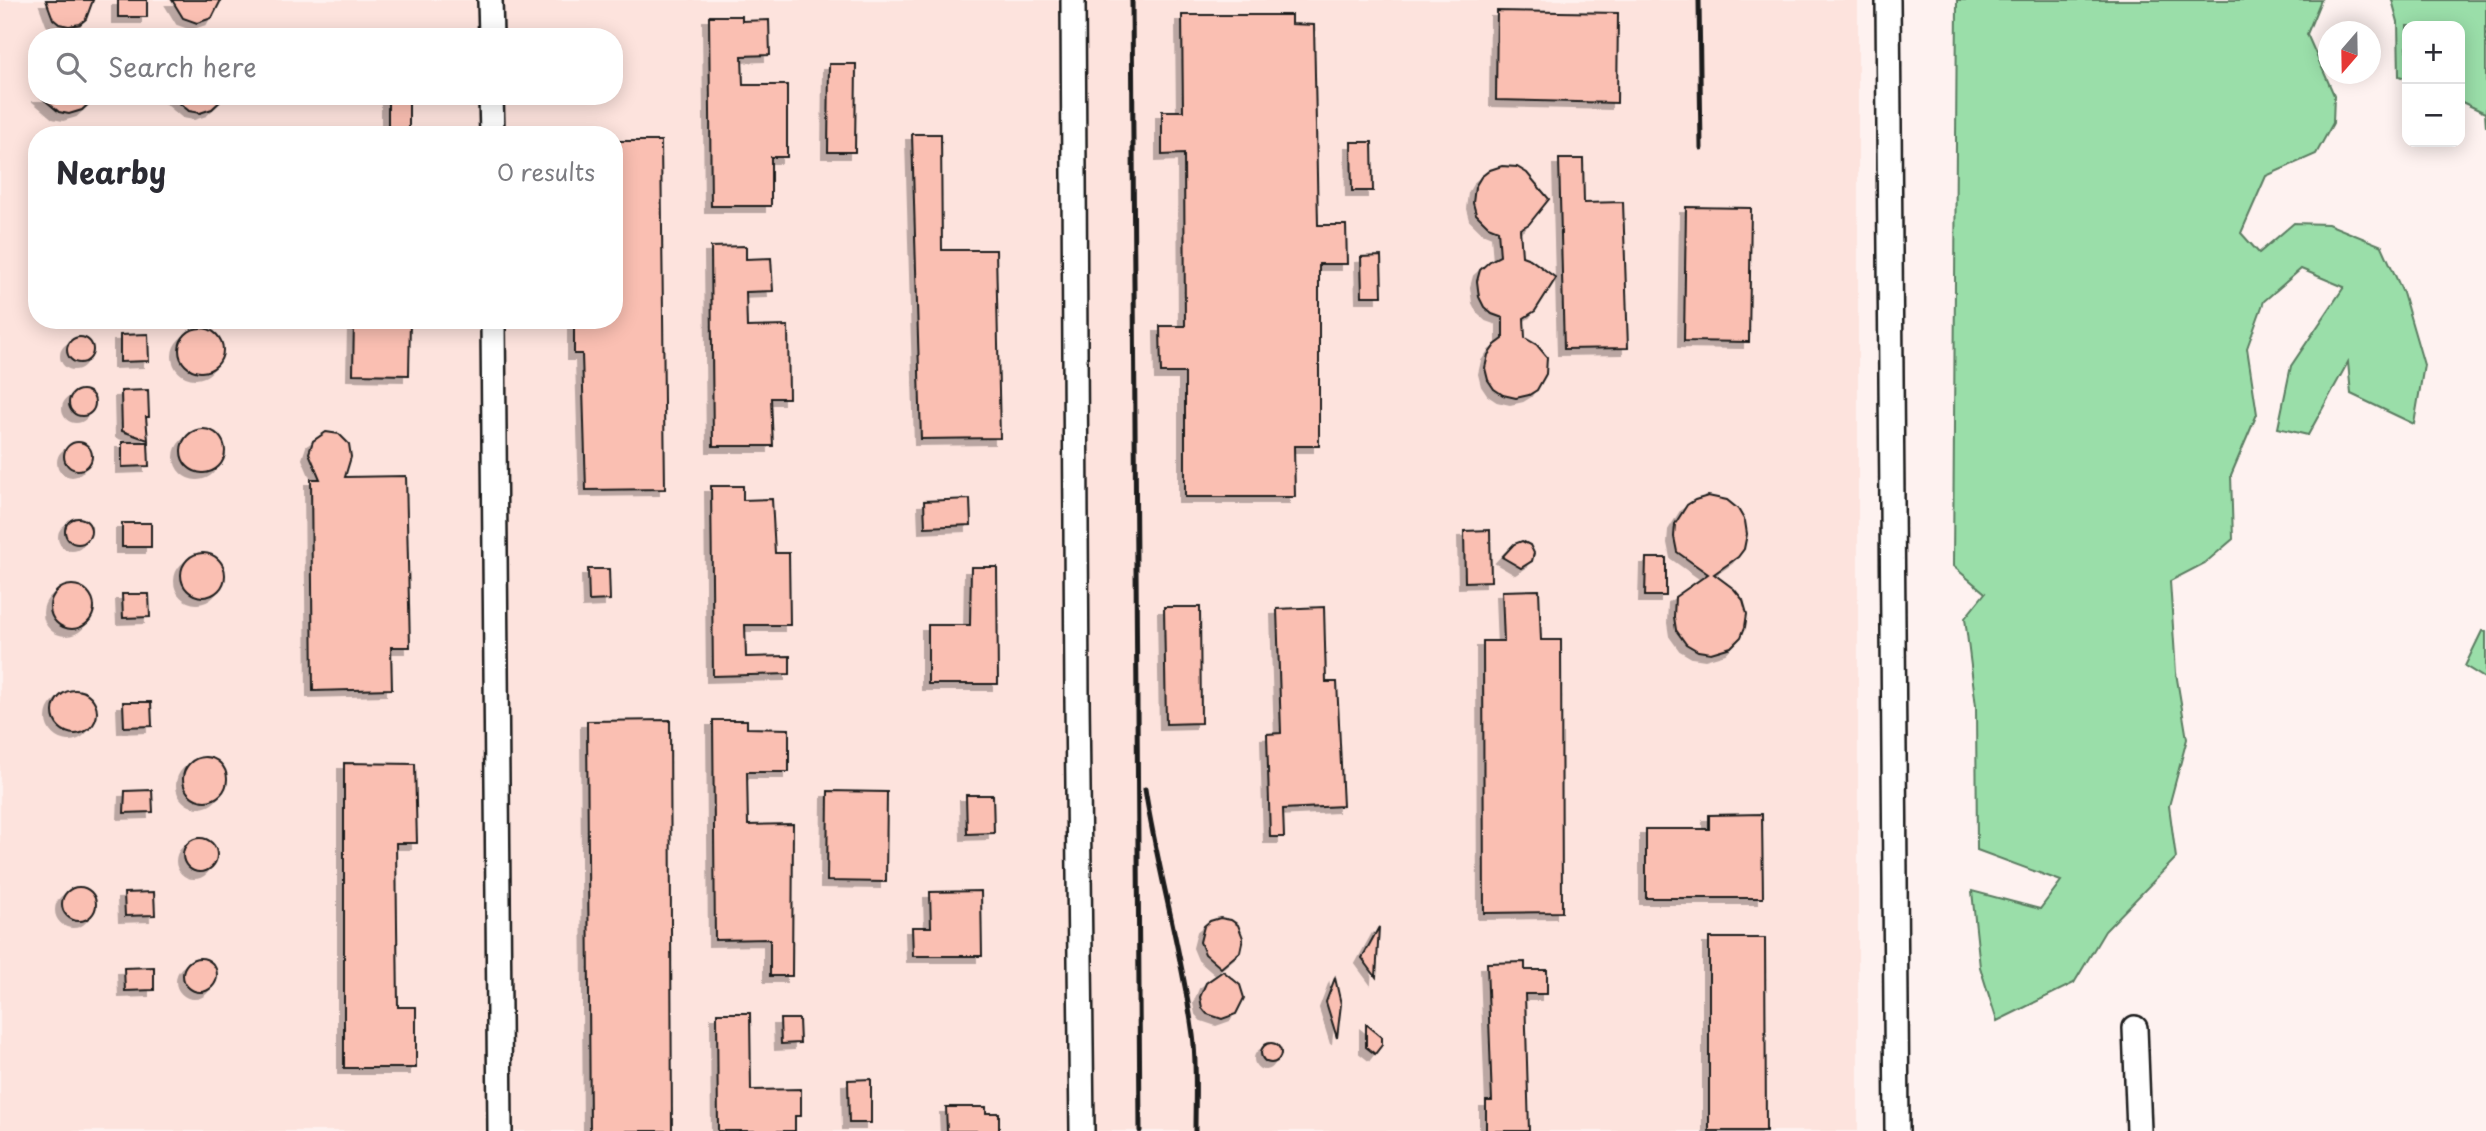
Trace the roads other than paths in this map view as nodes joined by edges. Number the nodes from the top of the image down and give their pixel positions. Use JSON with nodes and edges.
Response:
{"nodes":[{"id":1,"x":490,"y":0,"type":"edge"},
{"id":2,"x":1073,"y":0,"type":"edge"},
{"id":3,"x":1888,"y":0,"type":"edge"},
{"id":4,"x":491,"y":28,"type":"edge"},
{"id":5,"x":491,"y":105,"type":"edge"},
{"id":6,"x":492,"y":126,"type":"edge"},
{"id":7,"x":493,"y":329,"type":"edge"},
{"id":8,"x":2135,"y":1028,"type":"dead end"},
{"id":9,"x":500,"y":1131,"type":"edge"},
{"id":10,"x":1082,"y":1131,"type":"edge"},
{"id":11,"x":1897,"y":1131,"type":"edge"},
{"id":12,"x":2138,"y":1131,"type":"edge"}],
"edges":[{"from":1,"to":4,"type":"street"},
{"from":2,"to":10,"type":"street"},
{"from":3,"to":11,"type":"street"},
{"from":5,"to":6,"type":"street"},
{"from":7,"to":9,"type":"street"},
{"from":8,"to":12,"type":"street"}]}
